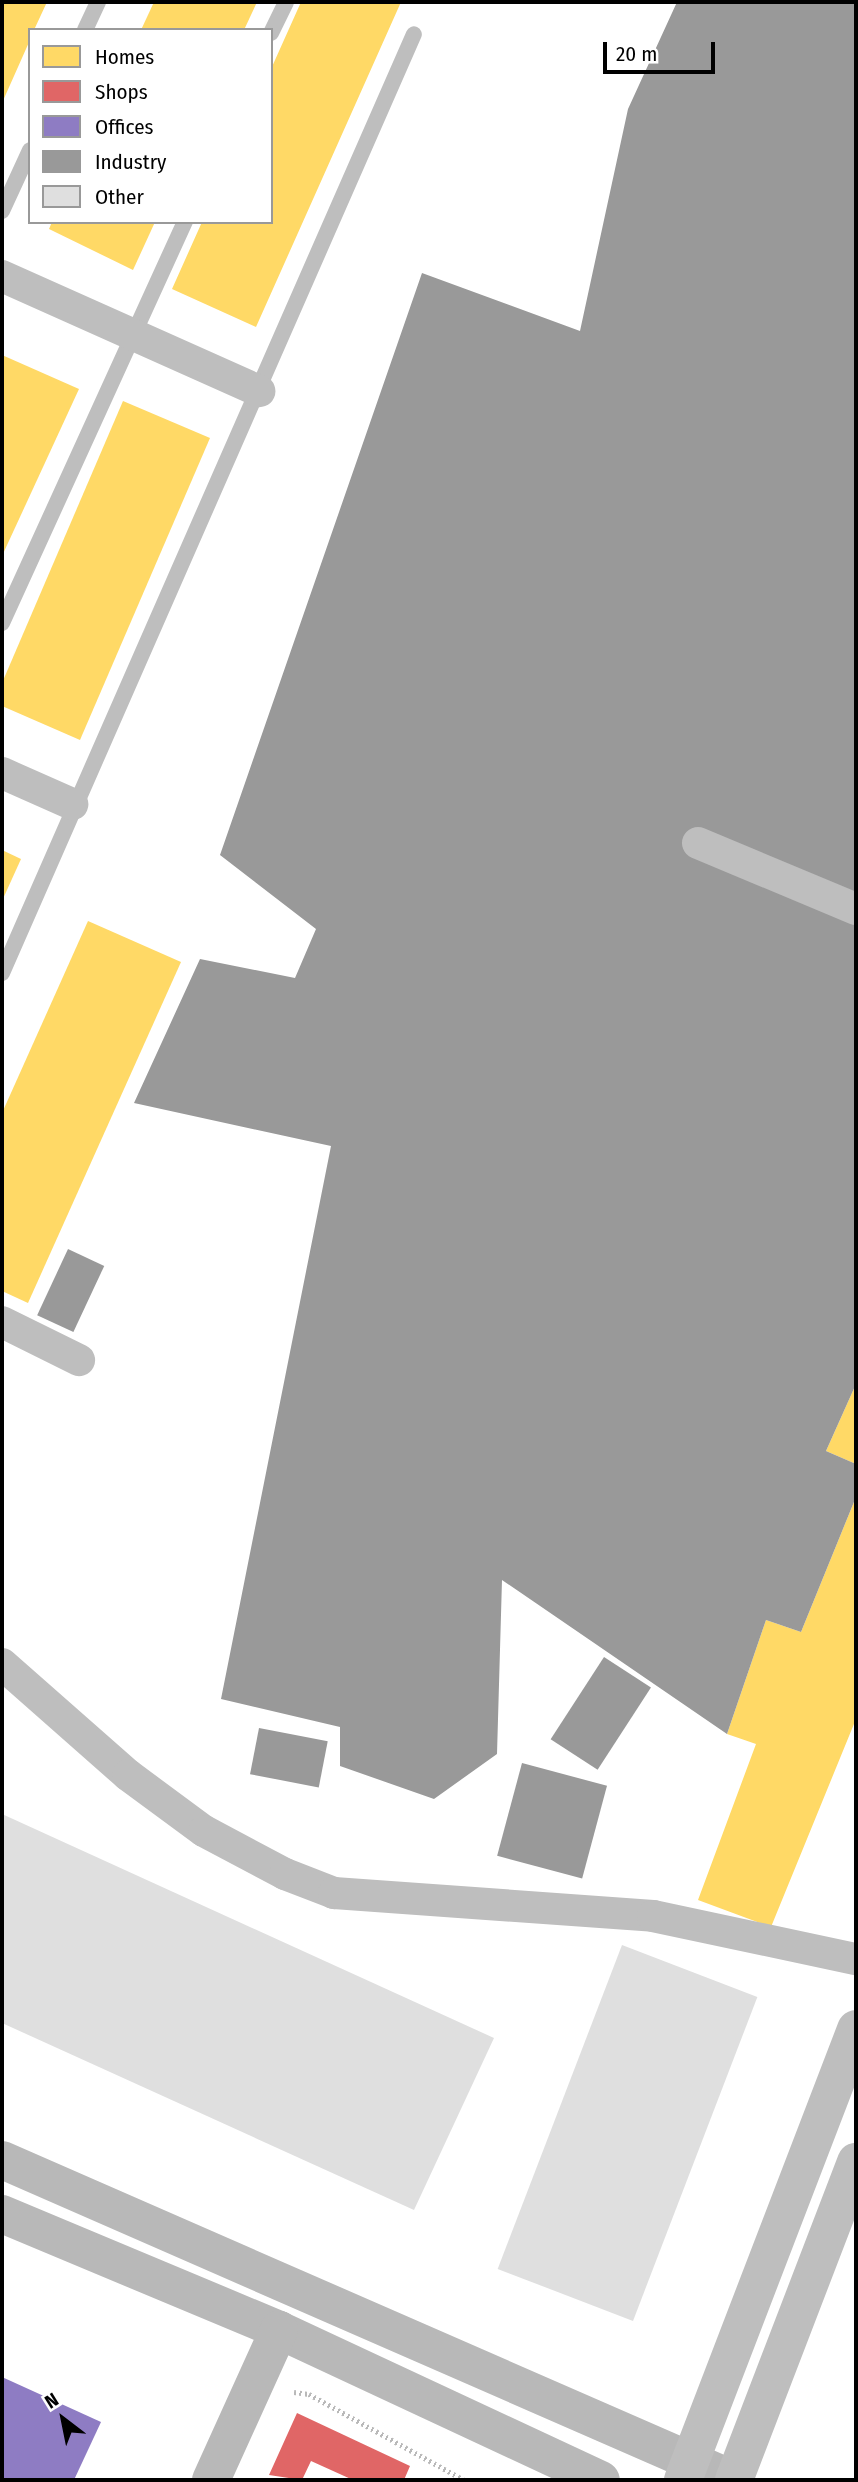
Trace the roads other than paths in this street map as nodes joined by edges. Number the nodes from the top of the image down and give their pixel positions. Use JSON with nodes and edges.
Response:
{"nodes":[{"id":1,"x":98,"y":2,"type":"edge"},
{"id":2,"x":286,"y":2,"type":"edge"},
{"id":3,"x":86,"y":28,"type":"edge"},
{"id":4,"x":273,"y":29,"type":"edge"},
{"id":5,"x":414,"y":34,"type":"dead end"},
{"id":6,"x":28,"y":154,"type":"edge"},
{"id":7,"x":2,"y":211,"type":"edge"},
{"id":8,"x":184,"y":224,"type":"edge"},
{"id":9,"x":2,"y":276,"type":"edge"},
{"id":10,"x":133,"y":335,"type":"junction"},
{"id":11,"x":259,"y":391,"type":"junction"},
{"id":12,"x":2,"y":623,"type":"edge"},
{"id":13,"x":2,"y":773,"type":"edge"},
{"id":14,"x":72,"y":804,"type":"junction"},
{"id":15,"x":698,"y":843,"type":"dead end"},
{"id":16,"x":856,"y":909,"type":"edge"},
{"id":17,"x":2,"y":973,"type":"edge"},
{"id":18,"x":2,"y":1322,"type":"edge"},
{"id":19,"x":79,"y":1360,"type":"dead end"},
{"id":20,"x":2,"y":1664,"type":"edge"},
{"id":21,"x":856,"y":1959,"type":"edge"},
{"id":22,"x":856,"y":2029,"type":"edge"},
{"id":23,"x":2,"y":2160,"type":"edge"},
{"id":24,"x":856,"y":2162,"type":"edge"},
{"id":25,"x":2,"y":2214,"type":"edge"},
{"id":26,"x":279,"y":2330,"type":"junction"},
{"id":27,"x":687,"y":2472,"type":"edge"},
{"id":28,"x":211,"y":2480,"type":"edge"},
{"id":29,"x":601,"y":2480,"type":"edge"},
{"id":30,"x":734,"y":2480,"type":"edge"}],
"edges":[{"from":1,"to":3,"type":"lane"},
{"from":2,"to":4,"type":"lane"},
{"from":5,"to":11,"type":"lane"},
{"from":6,"to":7,"type":"lane"},
{"from":8,"to":10,"type":"lane"},
{"from":9,"to":10,"type":"street"},
{"from":10,"to":11,"type":"street"},
{"from":10,"to":12,"type":"lane"},
{"from":11,"to":14,"type":"lane"},
{"from":13,"to":14,"type":"street"},
{"from":14,"to":17,"type":"lane"},
{"from":15,"to":16,"type":"street"},
{"from":18,"to":19,"type":"street"},
{"from":20,"to":21,"type":"street"},
{"from":22,"to":27,"type":"highway"},
{"from":23,"to":27,"type":"street"},
{"from":24,"to":30,"type":"highway"},
{"from":25,"to":26,"type":"street"},
{"from":26,"to":28,"type":"street"},
{"from":26,"to":29,"type":"street"},
{"from":27,"to":30,"type":"street"}]}
